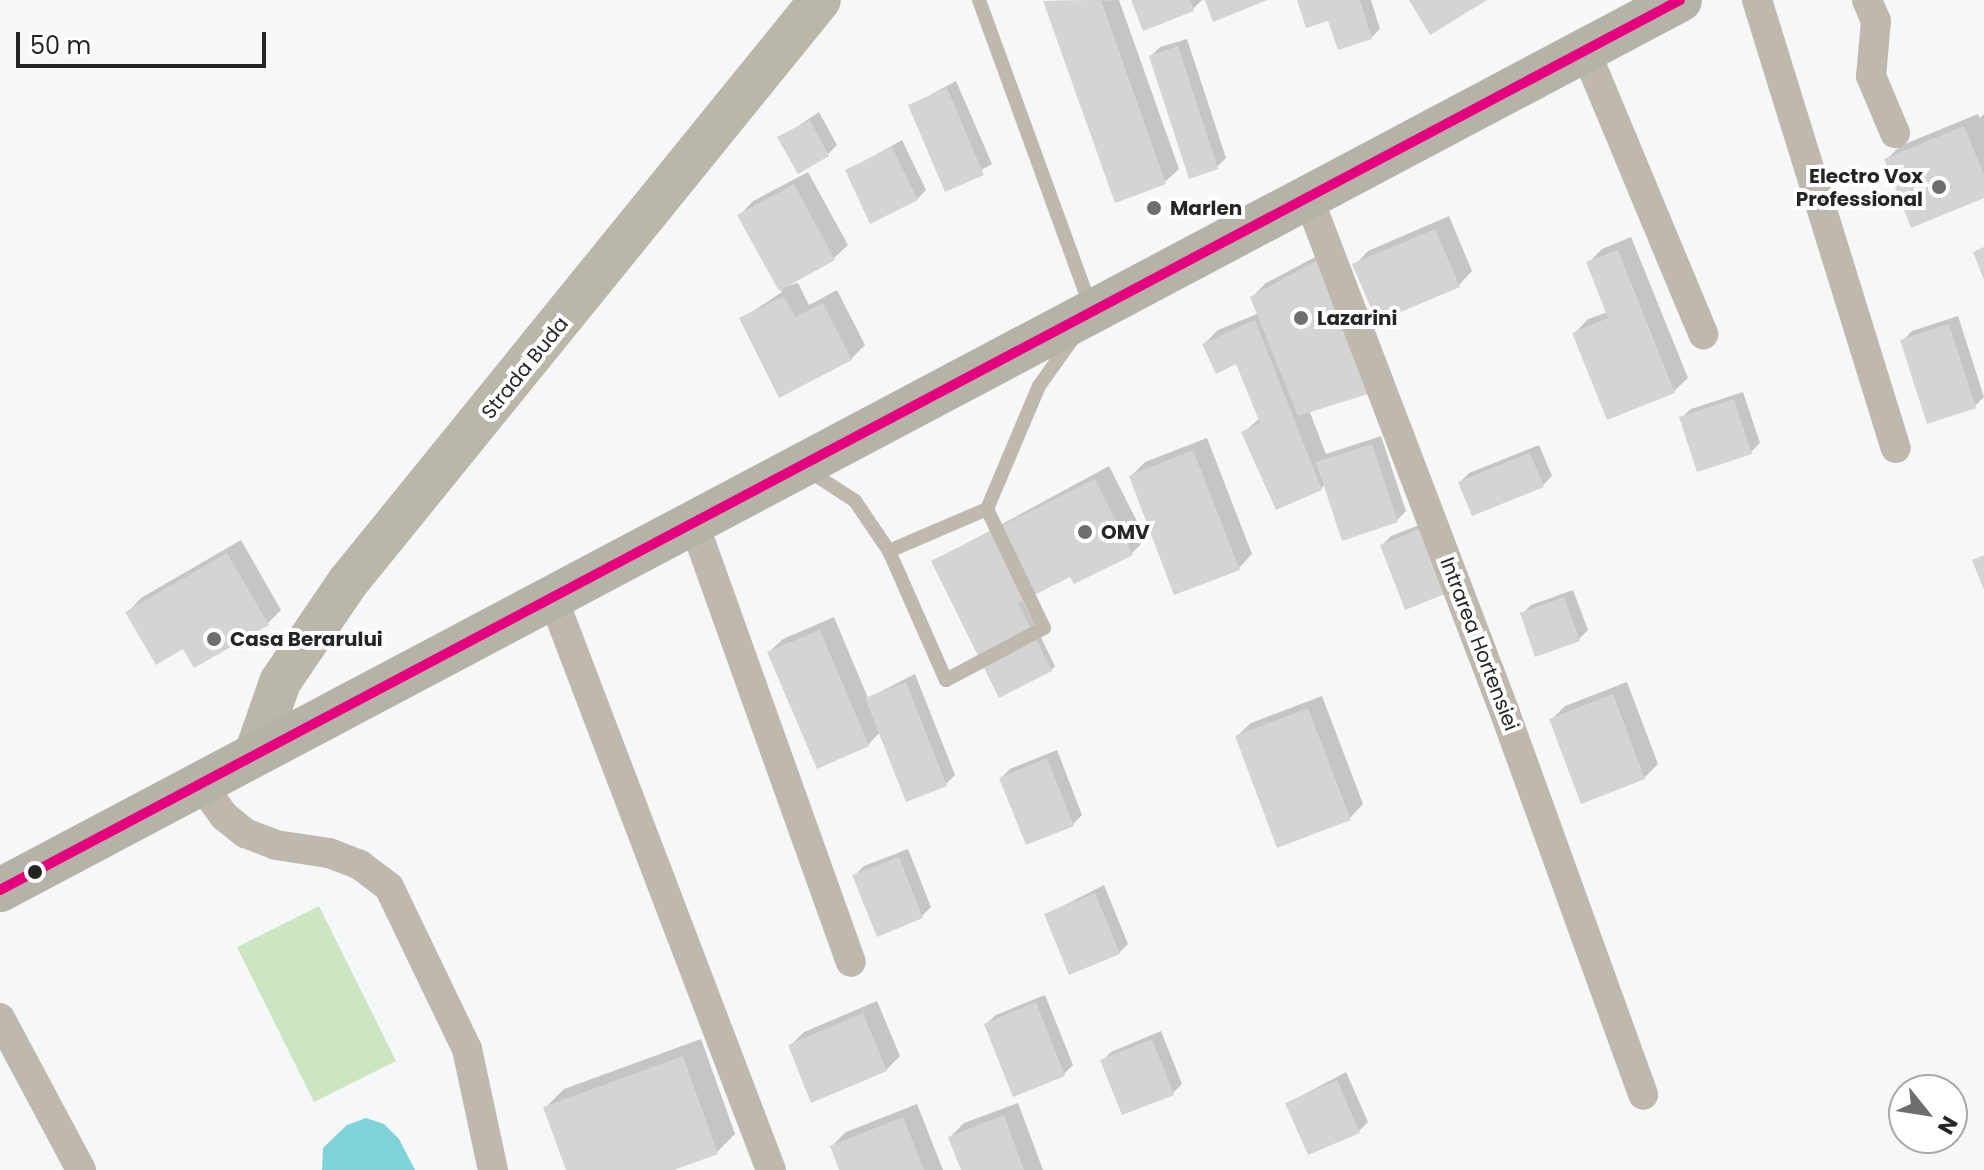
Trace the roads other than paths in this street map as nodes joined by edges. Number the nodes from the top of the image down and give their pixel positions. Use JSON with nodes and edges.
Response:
{"nodes":[{"id":1,"x":820,"y":0,"type":"edge"},
{"id":2,"x":979,"y":0,"type":"edge"},
{"id":3,"x":1680,"y":0,"type":"edge"},
{"id":4,"x":1757,"y":0,"type":"edge"},
{"id":5,"x":1867,"y":0,"type":"edge"},
{"id":6,"x":1585,"y":50,"type":"junction"},
{"id":7,"x":1895,"y":133,"type":"dead end"},
{"id":8,"x":1308,"y":197,"type":"junction"},
{"id":9,"x":1093,"y":311,"type":"junction"},
{"id":10,"x":1703,"y":334,"type":"dead end"},
{"id":11,"x":1896,"y":448,"type":"dead end"},
{"id":12,"x":802,"y":467,"type":"junction"},
{"id":13,"x":987,"y":509,"type":"junction"},
{"id":14,"x":694,"y":524,"type":"junction"},
{"id":15,"x":889,"y":551,"type":"junction"},
{"id":16,"x":552,"y":596,"type":"junction"},
{"id":17,"x":256,"y":751,"type":"junction"},
{"id":18,"x":200,"y":783,"type":"junction"},
{"id":19,"x":0,"y":890,"type":"edge"},
{"id":20,"x":851,"y":962,"type":"dead end"},
{"id":21,"x":0,"y":1018,"type":"edge"},
{"id":22,"x":1643,"y":1095,"type":"dead end"},
{"id":23,"x":81,"y":1170,"type":"edge"},
{"id":24,"x":493,"y":1170,"type":"edge"},
{"id":25,"x":771,"y":1170,"type":"edge"}],
"edges":[{"from":1,"to":17,"type":"main road","name":"Strada Buda"},
{"from":2,"to":9,"type":"lane"},
{"from":3,"to":6,"type":"main road"},
{"from":4,"to":11,"type":"street"},
{"from":5,"to":7,"type":"street"},
{"from":6,"to":8,"type":"main road"},
{"from":6,"to":10,"type":"street"},
{"from":8,"to":9,"type":"main road"},
{"from":8,"to":22,"type":"street","name":"Intrarea Hortensiei"},
{"from":9,"to":12,"type":"main road"},
{"from":9,"to":13,"type":"lane"},
{"from":12,"to":14,"type":"main road"},
{"from":12,"to":15,"type":"lane"},
{"from":13,"to":15,"type":"lane"},
{"from":13,"to":15,"type":"lane"},
{"from":14,"to":16,"type":"main road"},
{"from":14,"to":20,"type":"street"},
{"from":16,"to":17,"type":"main road"},
{"from":16,"to":25,"type":"street"},
{"from":17,"to":18,"type":"main road"},
{"from":18,"to":19,"type":"main road"},
{"from":18,"to":24,"type":"street"},
{"from":21,"to":23,"type":"street"}]}
